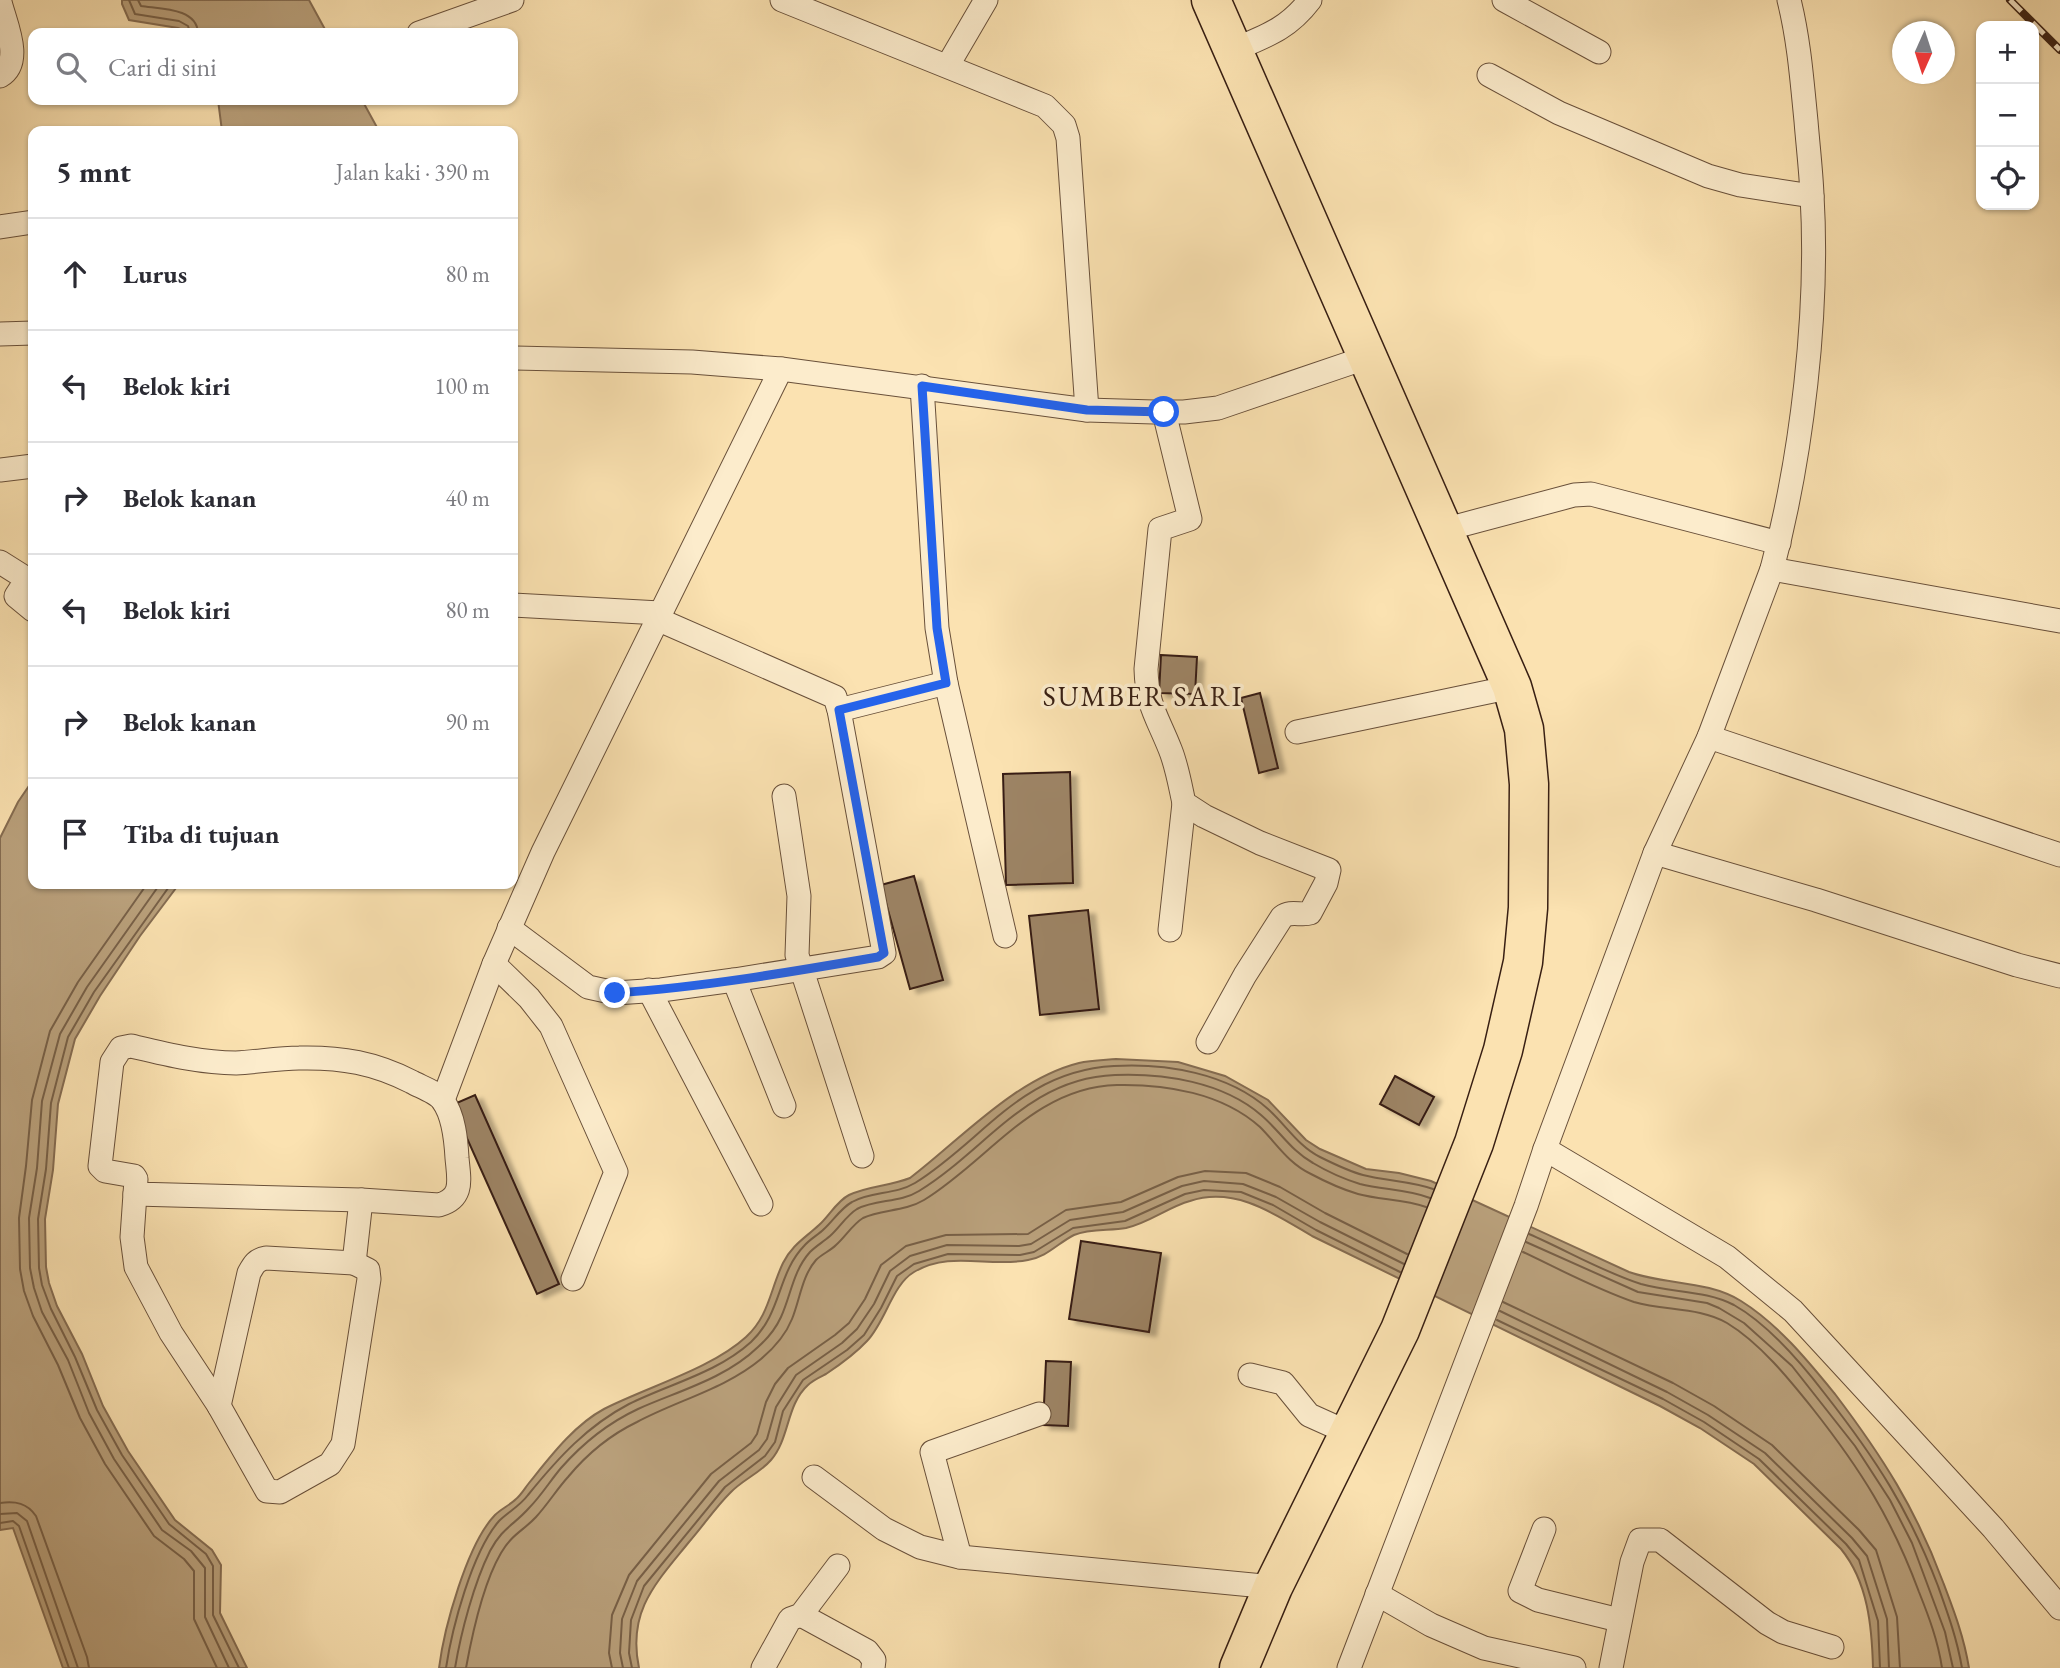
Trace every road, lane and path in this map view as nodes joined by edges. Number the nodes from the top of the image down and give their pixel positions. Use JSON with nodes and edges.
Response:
{"nodes":[{"id":1,"x":512,"y":0,"type":"edge"},
{"id":2,"x":782,"y":0,"type":"edge"},
{"id":3,"x":986,"y":0,"type":"edge"},
{"id":4,"x":1211,"y":0,"type":"edge"},
{"id":5,"x":1310,"y":0,"type":"edge"},
{"id":6,"x":1504,"y":0,"type":"edge"},
{"id":7,"x":1789,"y":0,"type":"edge"},
{"id":8,"x":0,"y":2,"type":"edge"},
{"id":9,"x":433,"y":28,"type":"edge"},
{"id":10,"x":1233,"y":50,"type":"junction"},
{"id":11,"x":1599,"y":52,"type":"dead end"},
{"id":12,"x":948,"y":65,"type":"junction"},
{"id":13,"x":1489,"y":75,"type":"dead end"},
{"id":14,"x":0,"y":76,"type":"edge"},
{"id":15,"x":1812,"y":196,"type":"junction"},
{"id":16,"x":28,"y":223,"type":"edge"},
{"id":17,"x":0,"y":227,"type":"edge"},
{"id":18,"x":28,"y":333,"type":"edge"},
{"id":19,"x":0,"y":334,"type":"edge"},
{"id":20,"x":1368,"y":357,"type":"junction"},
{"id":21,"x":518,"y":358,"type":"edge"},
{"id":22,"x":781,"y":369,"type":"junction"},
{"id":23,"x":922,"y":386,"type":"junction"},
{"id":24,"x":1087,"y":410,"type":"junction"},
{"id":25,"x":1164,"y":412,"type":"junction"},
{"id":26,"x":28,"y":467,"type":"edge"},
{"id":27,"x":0,"y":470,"type":"edge"},
{"id":28,"x":1443,"y":530,"type":"junction"},
{"id":29,"x":1779,"y":542,"type":"junction"},
{"id":30,"x":0,"y":562,"type":"edge"},
{"id":31,"x":1772,"y":569,"type":"junction"},
{"id":32,"x":28,"y":575,"type":"edge"},
{"id":33,"x":28,"y":579,"type":"edge"},
{"id":34,"x":518,"y":605,"type":"edge"},
{"id":35,"x":28,"y":606,"type":"edge"},
{"id":36,"x":659,"y":616,"type":"junction"},
{"id":37,"x":2060,"y":621,"type":"edge"},
{"id":38,"x":946,"y":683,"type":"junction"},
{"id":39,"x":1512,"y":687,"type":"junction"},
{"id":40,"x":839,"y":710,"type":"junction"},
{"id":41,"x":1297,"y":732,"type":"dead end"},
{"id":42,"x":1709,"y":737,"type":"junction"},
{"id":43,"x":784,"y":796,"type":"dead end"},
{"id":44,"x":1184,"y":803,"type":"junction"},
{"id":45,"x":1655,"y":853,"type":"junction"},
{"id":46,"x":2060,"y":855,"type":"edge"},
{"id":47,"x":509,"y":928,"type":"junction"},
{"id":48,"x":1170,"y":930,"type":"dead end"},
{"id":49,"x":1005,"y":936,"type":"dead end"},
{"id":50,"x":494,"y":964,"type":"junction"},
{"id":51,"x":801,"y":971,"type":"junction"},
{"id":52,"x":2060,"y":976,"type":"edge"},
{"id":53,"x":734,"y":981,"type":"junction"},
{"id":54,"x":649,"y":990,"type":"junction"},
{"id":55,"x":1208,"y":1042,"type":"dead end"},
{"id":56,"x":443,"y":1100,"type":"junction"},
{"id":57,"x":784,"y":1106,"type":"dead end"},
{"id":58,"x":1545,"y":1149,"type":"junction"},
{"id":59,"x":862,"y":1156,"type":"dead end"},
{"id":60,"x":135,"y":1194,"type":"junction"},
{"id":61,"x":361,"y":1199,"type":"junction"},
{"id":62,"x":761,"y":1204,"type":"dead end"},
{"id":63,"x":354,"y":1263,"type":"junction"},
{"id":64,"x":573,"y":1279,"type":"dead end"},
{"id":65,"x":1250,"y":1375,"type":"dead end"},
{"id":66,"x":219,"y":1406,"type":"junction"},
{"id":67,"x":1039,"y":1414,"type":"dead end"},
{"id":68,"x":1349,"y":1433,"type":"junction"},
{"id":69,"x":814,"y":1477,"type":"dead end"},
{"id":70,"x":1544,"y":1529,"type":"dead end"},
{"id":71,"x":960,"y":1557,"type":"junction"},
{"id":72,"x":838,"y":1566,"type":"dead end"},
{"id":73,"x":1273,"y":1587,"type":"junction"},
{"id":74,"x":1377,"y":1594,"type":"junction"},
{"id":75,"x":2060,"y":1608,"type":"edge"},
{"id":76,"x":801,"y":1615,"type":"junction"},
{"id":77,"x":1619,"y":1620,"type":"junction"},
{"id":78,"x":1832,"y":1647,"type":"dead end"},
{"id":79,"x":1483,"y":1658,"type":"edge"},
{"id":80,"x":763,"y":1668,"type":"edge"},
{"id":81,"x":873,"y":1668,"type":"edge"},
{"id":82,"x":1239,"y":1668,"type":"edge"},
{"id":83,"x":1349,"y":1668,"type":"edge"},
{"id":84,"x":1574,"y":1668,"type":"edge"},
{"id":85,"x":1611,"y":1668,"type":"edge"}],
"edges":[{"from":1,"to":9,"type":"street"},
{"from":2,"to":12,"type":"street"},
{"from":3,"to":12,"type":"street"},
{"from":4,"to":10,"type":"highway"},
{"from":5,"to":10,"type":"street"},
{"from":6,"to":11,"type":"street"},
{"from":7,"to":15,"type":"street"},
{"from":8,"to":14,"type":"street"},
{"from":10,"to":20,"type":"highway"},
{"from":12,"to":24,"type":"street"},
{"from":13,"to":15,"type":"street"},
{"from":15,"to":29,"type":"street"},
{"from":16,"to":17,"type":"street"},
{"from":18,"to":19,"type":"street"},
{"from":20,"to":25,"type":"street"},
{"from":20,"to":28,"type":"highway"},
{"from":21,"to":22,"type":"street"},
{"from":22,"to":23,"type":"street"},
{"from":22,"to":36,"type":"street"},
{"from":23,"to":24,"type":"street"},
{"from":23,"to":38,"type":"street"},
{"from":24,"to":25,"type":"street"},
{"from":25,"to":44,"type":"street"},
{"from":26,"to":27,"type":"street"},
{"from":28,"to":29,"type":"street"},
{"from":28,"to":39,"type":"highway"},
{"from":29,"to":31,"type":"street"},
{"from":30,"to":32,"type":"street"},
{"from":31,"to":37,"type":"street"},
{"from":31,"to":42,"type":"street"},
{"from":33,"to":35,"type":"street"},
{"from":34,"to":36,"type":"street"},
{"from":36,"to":40,"type":"street"},
{"from":36,"to":47,"type":"street"},
{"from":38,"to":40,"type":"street"},
{"from":38,"to":49,"type":"street"},
{"from":39,"to":41,"type":"street"},
{"from":39,"to":68,"type":"highway"},
{"from":40,"to":51,"type":"street"},
{"from":42,"to":45,"type":"street"},
{"from":42,"to":46,"type":"street"},
{"from":43,"to":51,"type":"street"},
{"from":44,"to":48,"type":"street"},
{"from":44,"to":55,"type":"street"},
{"from":45,"to":52,"type":"street"},
{"from":45,"to":58,"type":"street"},
{"from":47,"to":50,"type":"street"},
{"from":47,"to":54,"type":"street"},
{"from":50,"to":56,"type":"street"},
{"from":50,"to":64,"type":"street"},
{"from":51,"to":53,"type":"street"},
{"from":51,"to":59,"type":"street"},
{"from":53,"to":54,"type":"street"},
{"from":53,"to":57,"type":"street"},
{"from":54,"to":62,"type":"street"},
{"from":56,"to":60,"type":"street"},
{"from":56,"to":61,"type":"street"},
{"from":58,"to":74,"type":"street"},
{"from":58,"to":75,"type":"street"},
{"from":60,"to":61,"type":"street"},
{"from":60,"to":66,"type":"street"},
{"from":61,"to":63,"type":"street"},
{"from":63,"to":66,"type":"street"},
{"from":63,"to":66,"type":"street"},
{"from":65,"to":68,"type":"street"},
{"from":67,"to":71,"type":"street"},
{"from":68,"to":73,"type":"highway"},
{"from":69,"to":71,"type":"street"},
{"from":70,"to":77,"type":"street"},
{"from":71,"to":73,"type":"street"},
{"from":72,"to":76,"type":"street"},
{"from":73,"to":82,"type":"highway"},
{"from":74,"to":79,"type":"street"},
{"from":74,"to":83,"type":"street"},
{"from":76,"to":80,"type":"street"},
{"from":76,"to":81,"type":"street"},
{"from":77,"to":78,"type":"street"},
{"from":77,"to":85,"type":"street"},
{"from":79,"to":84,"type":"street"}]}
